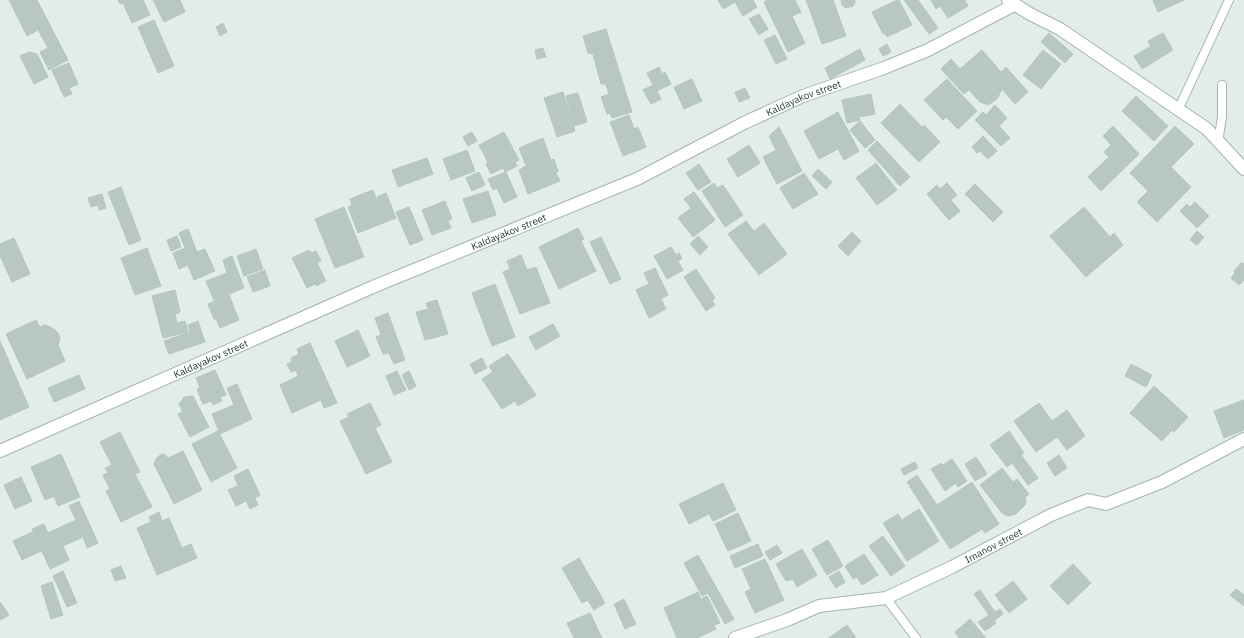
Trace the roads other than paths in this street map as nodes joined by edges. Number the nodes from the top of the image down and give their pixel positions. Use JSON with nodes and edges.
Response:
{"nodes":[{"id":1,"x":1229,"y":0,"type":"edge"},
{"id":2,"x":1011,"y":2,"type":"edge"},
{"id":3,"x":1222,"y":85,"type":"dead end"},
{"id":4,"x":1178,"y":110,"type":"junction"},
{"id":5,"x":1218,"y":142,"type":"junction"},
{"id":6,"x":1244,"y":169,"type":"edge"},
{"id":7,"x":1244,"y":439,"type":"edge"},
{"id":8,"x":0,"y":451,"type":"edge"},
{"id":9,"x":886,"y":598,"type":"junction"},
{"id":10,"x":735,"y":638,"type":"edge"},
{"id":11,"x":916,"y":638,"type":"edge"}],
"edges":[{"from":1,"to":4,"type":"lane"},
{"from":2,"to":4,"type":"street"},
{"from":2,"to":8,"type":"street","name":"Kaldayakov street"},
{"from":3,"to":5,"type":"lane"},
{"from":4,"to":5,"type":"street"},
{"from":5,"to":6,"type":"street"},
{"from":7,"to":9,"type":"street","name":"Imanov street"},
{"from":9,"to":10,"type":"street","name":"Imanov street"},
{"from":9,"to":11,"type":"lane"}]}
